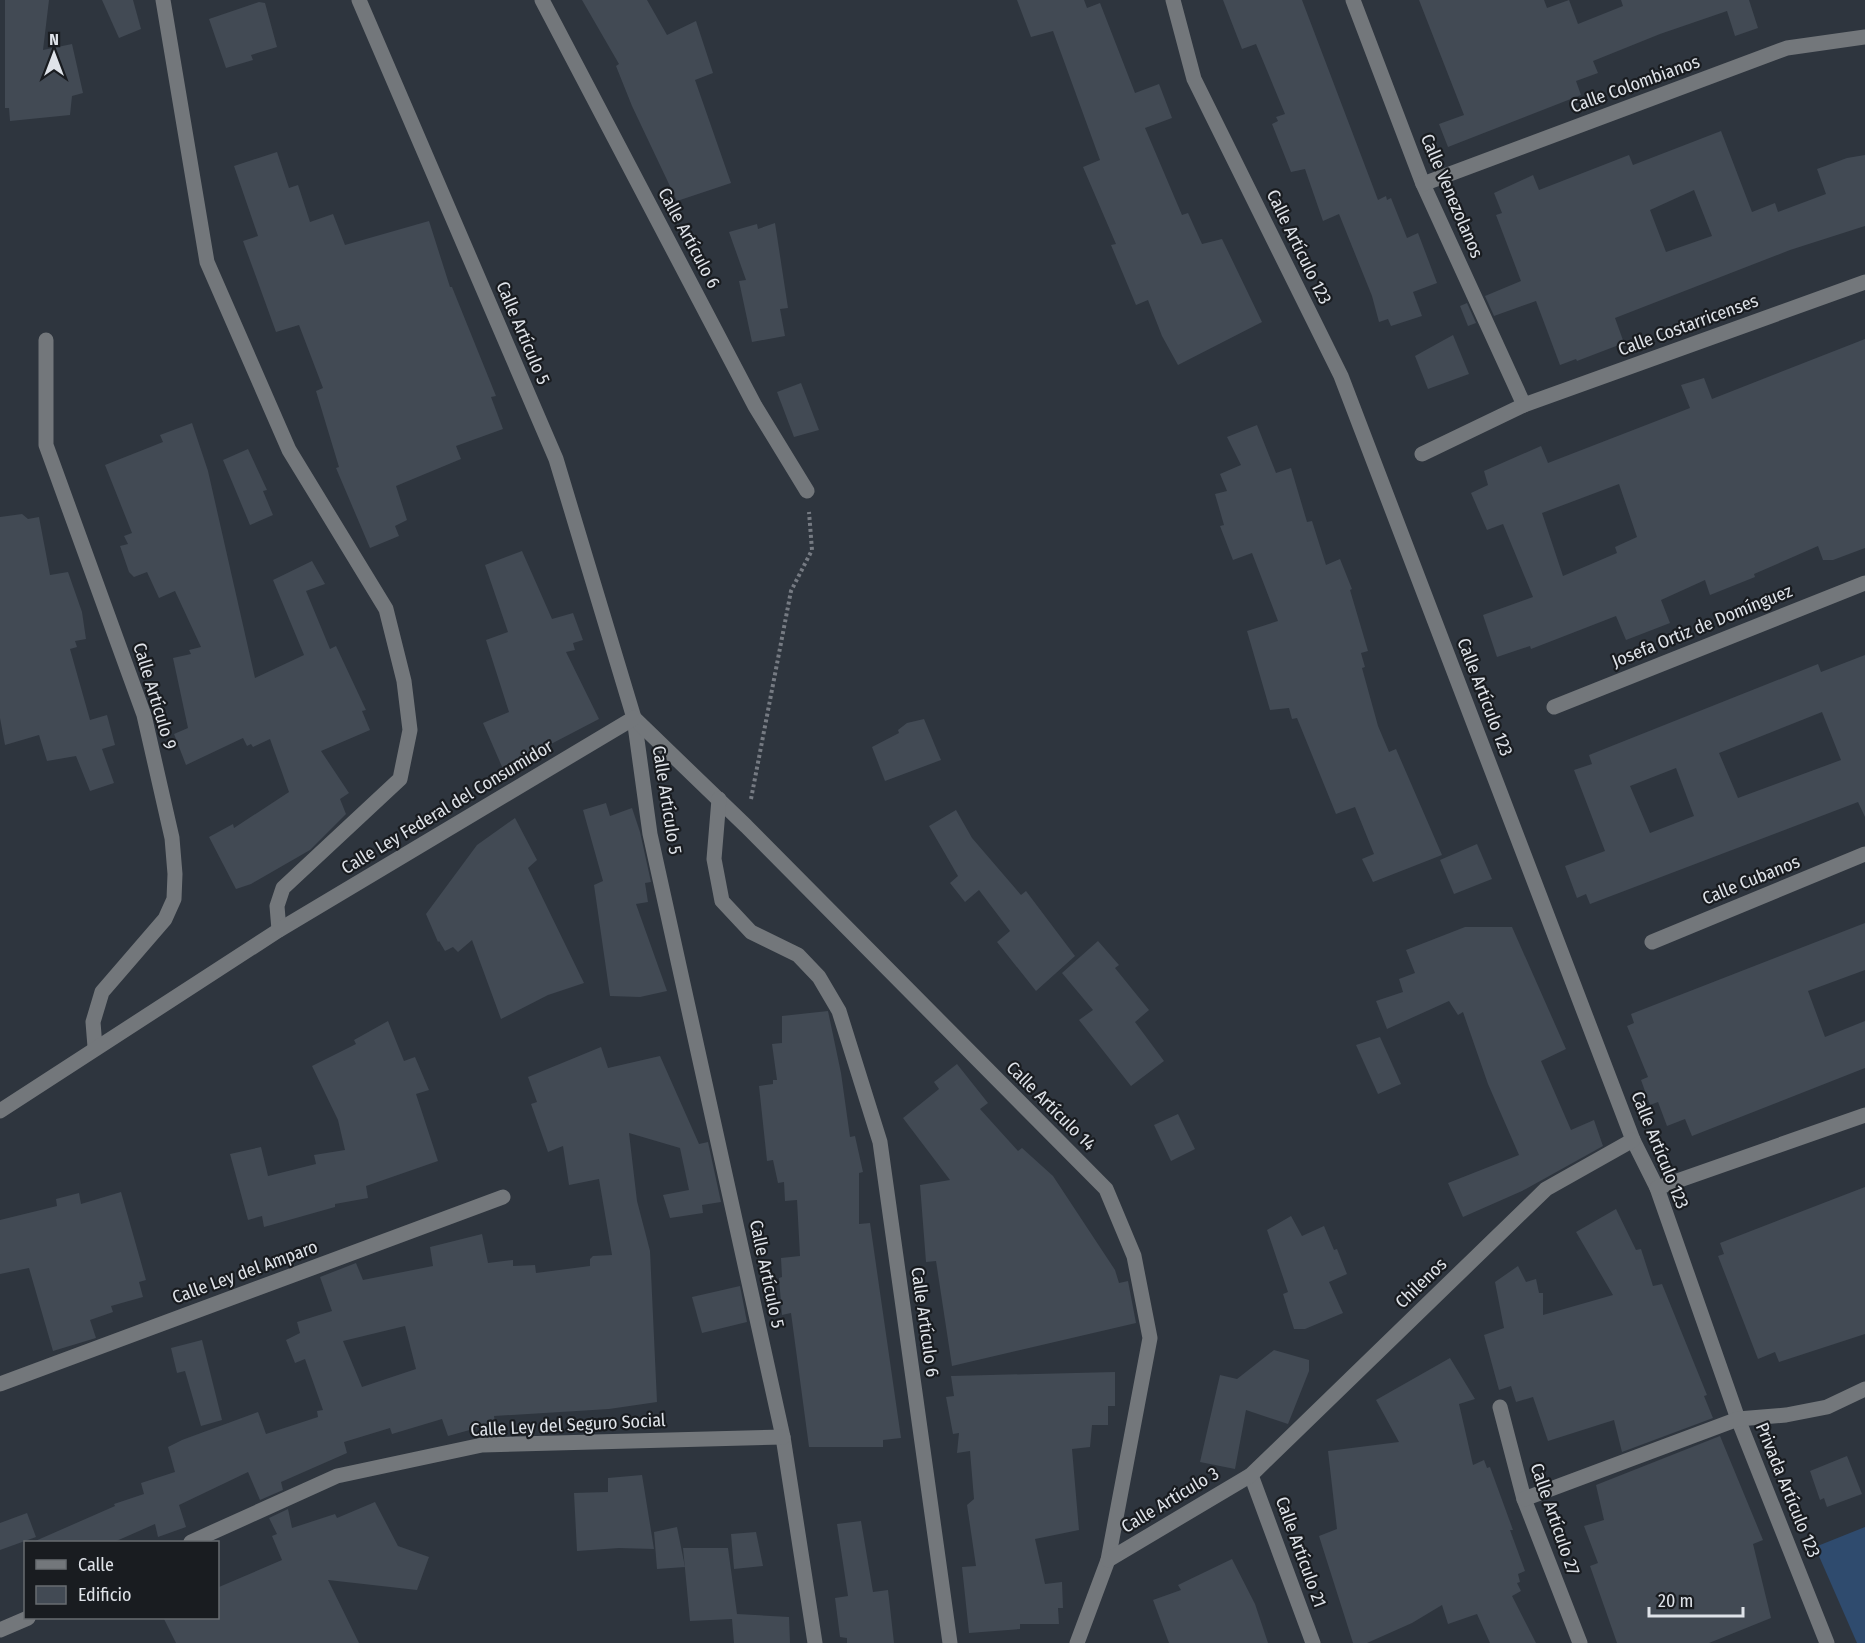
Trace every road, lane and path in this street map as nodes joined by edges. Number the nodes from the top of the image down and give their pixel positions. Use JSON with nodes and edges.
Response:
{"nodes":[{"id":1,"x":163,"y":0,"type":"edge"},
{"id":2,"x":359,"y":0,"type":"edge"},
{"id":3,"x":542,"y":0,"type":"edge"},
{"id":4,"x":1173,"y":0,"type":"edge"},
{"id":5,"x":1353,"y":0,"type":"edge"},
{"id":6,"x":1865,"y":37,"type":"edge"},
{"id":7,"x":1423,"y":184,"type":"junction"},
{"id":8,"x":1865,"y":282,"type":"edge"},
{"id":9,"x":46,"y":340,"type":"dead end"},
{"id":10,"x":1524,"y":405,"type":"junction"},
{"id":11,"x":1422,"y":454,"type":"dead end"},
{"id":12,"x":807,"y":491,"type":"joint"},
{"id":13,"x":1865,"y":582,"type":"edge"},
{"id":14,"x":1554,"y":706,"type":"dead end"},
{"id":15,"x":634,"y":718,"type":"junction"},
{"id":16,"x":719,"y":799,"type":"junction"},
{"id":17,"x":746,"y":826,"type":"junction"},
{"id":18,"x":1865,"y":855,"type":"edge"},
{"id":19,"x":279,"y":930,"type":"junction"},
{"id":20,"x":1652,"y":942,"type":"dead end"},
{"id":21,"x":95,"y":1047,"type":"junction"},
{"id":22,"x":0,"y":1111,"type":"edge"},
{"id":23,"x":1865,"y":1115,"type":"edge"},
{"id":24,"x":1633,"y":1140,"type":"junction"},
{"id":25,"x":1657,"y":1188,"type":"junction"},
{"id":26,"x":503,"y":1197,"type":"dead end"},
{"id":27,"x":0,"y":1384,"type":"edge"},
{"id":28,"x":1865,"y":1389,"type":"edge"},
{"id":29,"x":1500,"y":1407,"type":"dead end"},
{"id":30,"x":1738,"y":1419,"type":"junction"},
{"id":31,"x":783,"y":1437,"type":"junction"},
{"id":32,"x":1251,"y":1475,"type":"junction"},
{"id":33,"x":1524,"y":1499,"type":"junction"},
{"id":34,"x":193,"y":1541,"type":"edge"},
{"id":35,"x":1108,"y":1560,"type":"junction"},
{"id":36,"x":24,"y":1619,"type":"edge"},
{"id":37,"x":0,"y":1630,"type":"edge"},
{"id":38,"x":815,"y":1643,"type":"edge"},
{"id":39,"x":950,"y":1643,"type":"edge"},
{"id":40,"x":1077,"y":1643,"type":"edge"},
{"id":41,"x":1313,"y":1643,"type":"edge"},
{"id":42,"x":1580,"y":1643,"type":"edge"},
{"id":43,"x":1827,"y":1643,"type":"edge"}],
"edges":[{"from":1,"to":19,"type":"street","name":"Calle Ley Federal del Consumidor"},
{"from":2,"to":15,"type":"street","name":"Calle Artículo 5"},
{"from":3,"to":12,"type":"street","name":"Calle Artículo 6"},
{"from":4,"to":24,"type":"street","name":"Calle Artículo 123"},
{"from":5,"to":7,"type":"street","name":"Calle Venezolanos"},
{"from":6,"to":7,"type":"street","name":"Calle Colombianos"},
{"from":7,"to":10,"type":"street","name":"Calle Venezolanos"},
{"from":8,"to":10,"type":"street","name":"Calle Costarricenses"},
{"from":9,"to":21,"type":"street","name":"Calle Artículo 9"},
{"from":10,"to":11,"type":"street","name":"Calle Costarricenses"},
{"from":12,"to":17,"type":"path"},
{"from":13,"to":14,"type":"street","name":"Josefa Ortiz de Domínguez"},
{"from":15,"to":16,"type":"street","name":"Calle Artículo 14"},
{"from":15,"to":19,"type":"street","name":"Calle Ley Federal del Consumidor"},
{"from":15,"to":31,"type":"street","name":"Calle Artículo 5"},
{"from":16,"to":17,"type":"street","name":"Calle Artículo 14"},
{"from":16,"to":39,"type":"street","name":"Calle Artículo 6"},
{"from":17,"to":35,"type":"street","name":"Calle Artículo 14"},
{"from":18,"to":20,"type":"street","name":"Calle Cubanos"},
{"from":19,"to":21,"type":"street","name":"Calle Ley Federal del Consumidor"},
{"from":21,"to":22,"type":"street","name":"Calle Ley Federal del Consumidor"},
{"from":23,"to":25,"type":"street"},
{"from":24,"to":25,"type":"street","name":"Calle Artículo 123"},
{"from":24,"to":32,"type":"street","name":"Chilenos"},
{"from":25,"to":30,"type":"street","name":"Calle Artículo 123"},
{"from":26,"to":27,"type":"street","name":"Calle Ley del Amparo"},
{"from":28,"to":30,"type":"street"},
{"from":29,"to":33,"type":"street","name":"Calle Artículo 27"},
{"from":30,"to":33,"type":"street"},
{"from":30,"to":43,"type":"street","name":"Privada Artículo 123"},
{"from":31,"to":34,"type":"street","name":"Calle Ley del Seguro Social"},
{"from":31,"to":38,"type":"street","name":"Calle Artículo 5"},
{"from":32,"to":35,"type":"street","name":"Calle Artículo 3"},
{"from":32,"to":41,"type":"street","name":"Calle Artículo 21"},
{"from":33,"to":42,"type":"street","name":"Calle Artículo 27"},
{"from":35,"to":40,"type":"street","name":"Calle Artículo 14"},
{"from":36,"to":37,"type":"street"}]}
